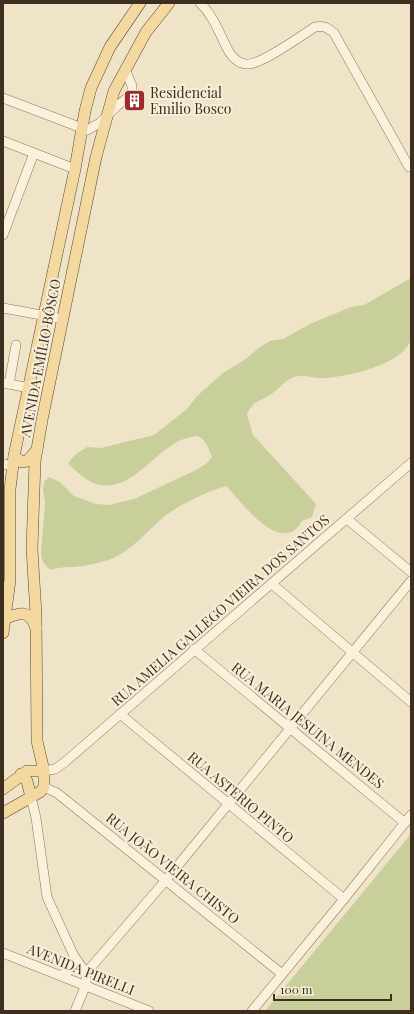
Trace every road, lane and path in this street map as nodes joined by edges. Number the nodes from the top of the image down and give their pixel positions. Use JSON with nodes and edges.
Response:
{"nodes":[{"id":1,"x":140,"y":3,"type":"edge"},
{"id":2,"x":162,"y":3,"type":"edge"},
{"id":3,"x":169,"y":3,"type":"edge"},
{"id":4,"x":200,"y":3,"type":"edge"},
{"id":5,"x":146,"y":32,"type":"junction"},
{"id":6,"x":125,"y":69,"type":"junction"},
{"id":7,"x":3,"y":98,"type":"edge"},
{"id":8,"x":106,"y":117,"type":"junction"},
{"id":9,"x":82,"y":129,"type":"junction"},
{"id":10,"x":3,"y":141,"type":"edge"},
{"id":11,"x":34,"y":153,"type":"junction"},
{"id":12,"x":409,"y":167,"type":"dead end"},
{"id":13,"x":75,"y":169,"type":"junction"},
{"id":14,"x":3,"y":235,"type":"edge"},
{"id":15,"x":3,"y":308,"type":"edge"},
{"id":16,"x":44,"y":316,"type":"junction"},
{"id":17,"x":63,"y":319,"type":"junction"},
{"id":18,"x":16,"y":345,"type":"dead end"},
{"id":19,"x":6,"y":383,"type":"edge"},
{"id":20,"x":28,"y":388,"type":"junction"},
{"id":21,"x":37,"y":450,"type":"junction"},
{"id":22,"x":10,"y":462,"type":"edge"},
{"id":23,"x":411,"y":463,"type":"edge"},
{"id":24,"x":7,"y":490,"type":"edge"},
{"id":25,"x":347,"y":519,"type":"junction"},
{"id":26,"x":411,"y":572,"type":"edge"},
{"id":27,"x":411,"y":581,"type":"edge"},
{"id":28,"x":272,"y":584,"type":"junction"},
{"id":29,"x":6,"y":618,"type":"junction"},
{"id":30,"x":36,"y":629,"type":"junction"},
{"id":31,"x":3,"y":633,"type":"edge"},
{"id":32,"x":194,"y":649,"type":"junction"},
{"id":33,"x":353,"y":653,"type":"junction"},
{"id":34,"x":411,"y":702,"type":"edge"},
{"id":35,"x":120,"y":714,"type":"junction"},
{"id":36,"x":290,"y":728,"type":"junction"},
{"id":37,"x":44,"y":771,"type":"junction"},
{"id":38,"x":21,"y":774,"type":"junction"},
{"id":39,"x":44,"y":787,"type":"junction"},
{"id":40,"x":3,"y":789,"type":"edge"},
{"id":41,"x":31,"y":797,"type":"junction"},
{"id":42,"x":228,"y":805,"type":"junction"},
{"id":43,"x":3,"y":813,"type":"edge"},
{"id":44,"x":411,"y":815,"type":"edge"},
{"id":45,"x":405,"y":822,"type":"junction"},
{"id":46,"x":166,"y":880,"type":"junction"},
{"id":47,"x":344,"y":900,"type":"junction"},
{"id":48,"x":3,"y":953,"type":"edge"},
{"id":49,"x":74,"y":956,"type":"junction"},
{"id":50,"x":86,"y":973,"type":"junction"},
{"id":51,"x":282,"y":974,"type":"junction"},
{"id":52,"x":61,"y":975,"type":"junction"},
{"id":53,"x":86,"y":985,"type":"junction"},
{"id":54,"x":76,"y":1011,"type":"edge"},
{"id":55,"x":149,"y":1011,"type":"edge"},
{"id":56,"x":252,"y":1011,"type":"edge"}],
"edges":[{"from":1,"to":9,"type":"main road","name":"AVENIDA EMÍLIO BÔSCO"},
{"from":2,"to":5,"type":"main road"},
{"from":3,"to":5,"type":"main road","name":"AVENIDA EMÍLIO BÔSCO"},
{"from":4,"to":12,"type":"street"},
{"from":5,"to":6,"type":"main road","name":"AVENIDA EMÍLIO BÔSCO"},
{"from":6,"to":8,"type":"main road","name":"AVENIDA EMÍLIO BÔSCO"},
{"from":6,"to":8,"type":"street"},
{"from":7,"to":9,"type":"street"},
{"from":8,"to":9,"type":"street"},
{"from":8,"to":17,"type":"main road","name":"AVENIDA EMÍLIO BÔSCO"},
{"from":9,"to":13,"type":"main road","name":"AVENIDA EMÍLIO BÔSCO"},
{"from":10,"to":11,"type":"street"},
{"from":11,"to":13,"type":"street"},
{"from":11,"to":14,"type":"street"},
{"from":13,"to":16,"type":"main road","name":"AVENIDA EMÍLIO BÔSCO"},
{"from":15,"to":16,"type":"street"},
{"from":16,"to":17,"type":"street"},
{"from":16,"to":20,"type":"main road","name":"AVENIDA EMÍLIO BÔSCO"},
{"from":17,"to":21,"type":"main road","name":"AVENIDA EMÍLIO BÔSCO"},
{"from":18,"to":19,"type":"street"},
{"from":19,"to":20,"type":"street"},
{"from":20,"to":22,"type":"main road","name":"AVENIDA EMÍLIO BÔSCO"},
{"from":21,"to":22,"type":"main road"},
{"from":21,"to":30,"type":"main road","name":"AVENIDA EMÍLIO BÔSCO"},
{"from":22,"to":24,"type":"main road","name":"AVENIDA EMÍLIO BÔSCO"},
{"from":23,"to":25,"type":"street","name":"RUA AMELIA GALLEGO VIEIRA DOS SANTOS"},
{"from":24,"to":29,"type":"main road","name":"AVENIDA EMÍLIO BÔSCO"},
{"from":25,"to":26,"type":"street"},
{"from":25,"to":28,"type":"street","name":"RUA AMELIA GALLEGO VIEIRA DOS SANTOS"},
{"from":27,"to":33,"type":"street"},
{"from":28,"to":32,"type":"street","name":"RUA AMELIA GALLEGO VIEIRA DOS SANTOS"},
{"from":28,"to":33,"type":"street"},
{"from":29,"to":30,"type":"main road"},
{"from":29,"to":31,"type":"main road","name":"AVENIDA EMÍLIO BÔSCO"},
{"from":30,"to":37,"type":"main road","name":"AVENIDA EMÍLIO BÔSCO"},
{"from":32,"to":35,"type":"street","name":"RUA AMELIA GALLEGO VIEIRA DOS SANTOS"},
{"from":32,"to":36,"type":"street","name":"RUA MARIA JESUINA MENDES"},
{"from":33,"to":34,"type":"street"},
{"from":33,"to":36,"type":"street"},
{"from":35,"to":37,"type":"street","name":"RUA AMELIA GALLEGO VIEIRA DOS SANTOS"},
{"from":35,"to":42,"type":"street","name":"RUA ASTERIO PINTO"},
{"from":36,"to":42,"type":"street"},
{"from":36,"to":45,"type":"street","name":"RUA MARIA JESUINA MENDES"},
{"from":37,"to":38,"type":"main road"},
{"from":37,"to":39,"type":"main road","name":"AVENIDA EMÍLIO BÔSCO"},
{"from":38,"to":40,"type":"main road"},
{"from":38,"to":41,"type":"main road"},
{"from":39,"to":41,"type":"main road"},
{"from":39,"to":46,"type":"street","name":"RUA JOÃO VIEIRA CHISTO"},
{"from":41,"to":43,"type":"main road"},
{"from":41,"to":49,"type":"street"},
{"from":42,"to":46,"type":"street"},
{"from":42,"to":47,"type":"street","name":"RUA ASTERIO PINTO"},
{"from":44,"to":45,"type":"street"},
{"from":45,"to":47,"type":"street"},
{"from":46,"to":50,"type":"street"},
{"from":46,"to":51,"type":"street","name":"RUA JOÃO VIEIRA CHISTO"},
{"from":47,"to":51,"type":"street"},
{"from":48,"to":52,"type":"street","name":"AVENIDA PIRELLI"},
{"from":49,"to":50,"type":"street"},
{"from":49,"to":52,"type":"street"},
{"from":50,"to":53,"type":"street"},
{"from":51,"to":56,"type":"street"},
{"from":52,"to":53,"type":"street","name":"AVENIDA PIRELLI"},
{"from":53,"to":54,"type":"street"},
{"from":53,"to":55,"type":"street","name":"AVENIDA PIRELLI"}]}
